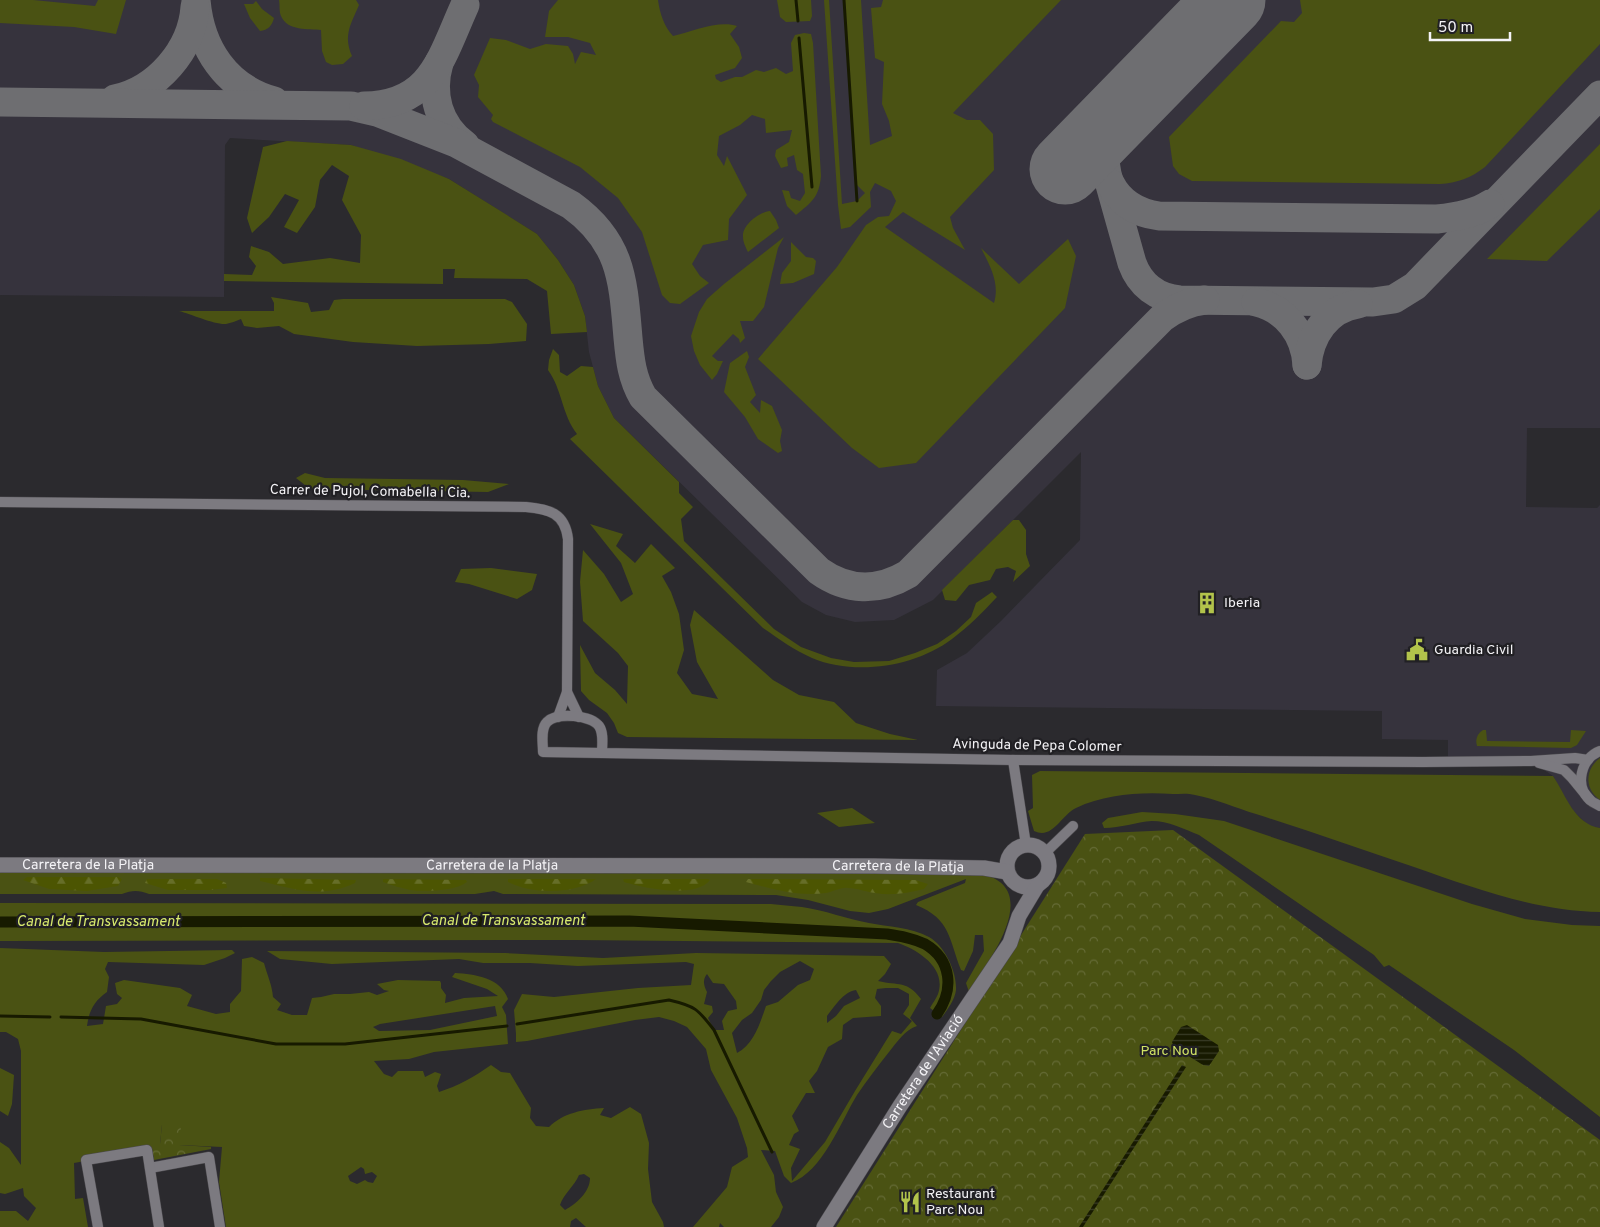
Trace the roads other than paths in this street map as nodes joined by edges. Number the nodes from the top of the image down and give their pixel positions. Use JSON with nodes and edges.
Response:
{"nodes":[{"id":1,"x":0,"y":502,"type":"edge"},
{"id":2,"x":567,"y":692,"type":"junction"},
{"id":3,"x":558,"y":717,"type":"junction"},
{"id":4,"x":579,"y":717,"type":"junction"},
{"id":5,"x":1600,"y":751,"type":"edge"},
{"id":6,"x":544,"y":752,"type":"joint"},
{"id":7,"x":602,"y":753,"type":"junction"},
{"id":8,"x":1014,"y":760,"type":"junction"},
{"id":9,"x":1588,"y":760,"type":"junction"},
{"id":10,"x":1531,"y":761,"type":"junction"},
{"id":11,"x":1590,"y":800,"type":"junction"},
{"id":12,"x":1600,"y":806,"type":"edge"},
{"id":13,"x":1073,"y":826,"type":"dead end"},
{"id":14,"x":1026,"y":845,"type":"junction"},
{"id":15,"x":1045,"y":853,"type":"junction"},
{"id":16,"x":0,"y":866,"type":"edge"},
{"id":17,"x":1009,"y":870,"type":"junction"},
{"id":18,"x":1037,"y":886,"type":"junction"},
{"id":19,"x":1019,"y":916,"type":"junction"},
{"id":20,"x":150,"y":1168,"type":"junction"},
{"id":21,"x":98,"y":1227,"type":"edge"},
{"id":22,"x":159,"y":1227,"type":"edge"},
{"id":23,"x":220,"y":1227,"type":"edge"},
{"id":24,"x":824,"y":1227,"type":"edge"}],
"edges":[{"from":1,"to":2,"type":"street","name":"Carrer de Pujol, Comabella i Cia."},
{"from":2,"to":3,"type":"street","name":"Carrer de Pujol, Comabella i Cia."},
{"from":2,"to":4,"type":"street","name":"Carrer de Pujol, Comabella i Cia."},
{"from":3,"to":4,"type":"street"},
{"from":3,"to":6,"type":"street","name":"Carrer de Pujol, Comabella i Cia."},
{"from":4,"to":7,"type":"street"},
{"from":5,"to":9,"type":"street"},
{"from":6,"to":7,"type":"street","name":"Avinguda de Pepa Colomer"},
{"from":7,"to":8,"type":"street","name":"Avinguda de Pepa Colomer"},
{"from":8,"to":10,"type":"street","name":"Avinguda de Pepa Colomer"},
{"from":8,"to":14,"type":"street"},
{"from":9,"to":10,"type":"street","name":"Avinguda de Pepa Colomer"},
{"from":9,"to":11,"type":"street"},
{"from":10,"to":11,"type":"street","name":"Avinguda de Pepa Colomer"},
{"from":11,"to":12,"type":"street","name":"Avinguda de Pepa Colomer"},
{"from":13,"to":15,"type":"street"},
{"from":14,"to":15,"type":"street"},
{"from":14,"to":17,"type":"street"},
{"from":15,"to":18,"type":"street"},
{"from":16,"to":17,"type":"street","name":"Carretera de la Platja"},
{"from":17,"to":18,"type":"street"},
{"from":17,"to":19,"type":"street","name":"Carretera de l'Aviació"},
{"from":18,"to":19,"type":"street","name":"Carretera de l'Aviació"},
{"from":19,"to":24,"type":"street","name":"Carretera de l'Aviació"},
{"from":20,"to":21,"type":"street"},
{"from":20,"to":22,"type":"street"},
{"from":20,"to":23,"type":"street"}]}
